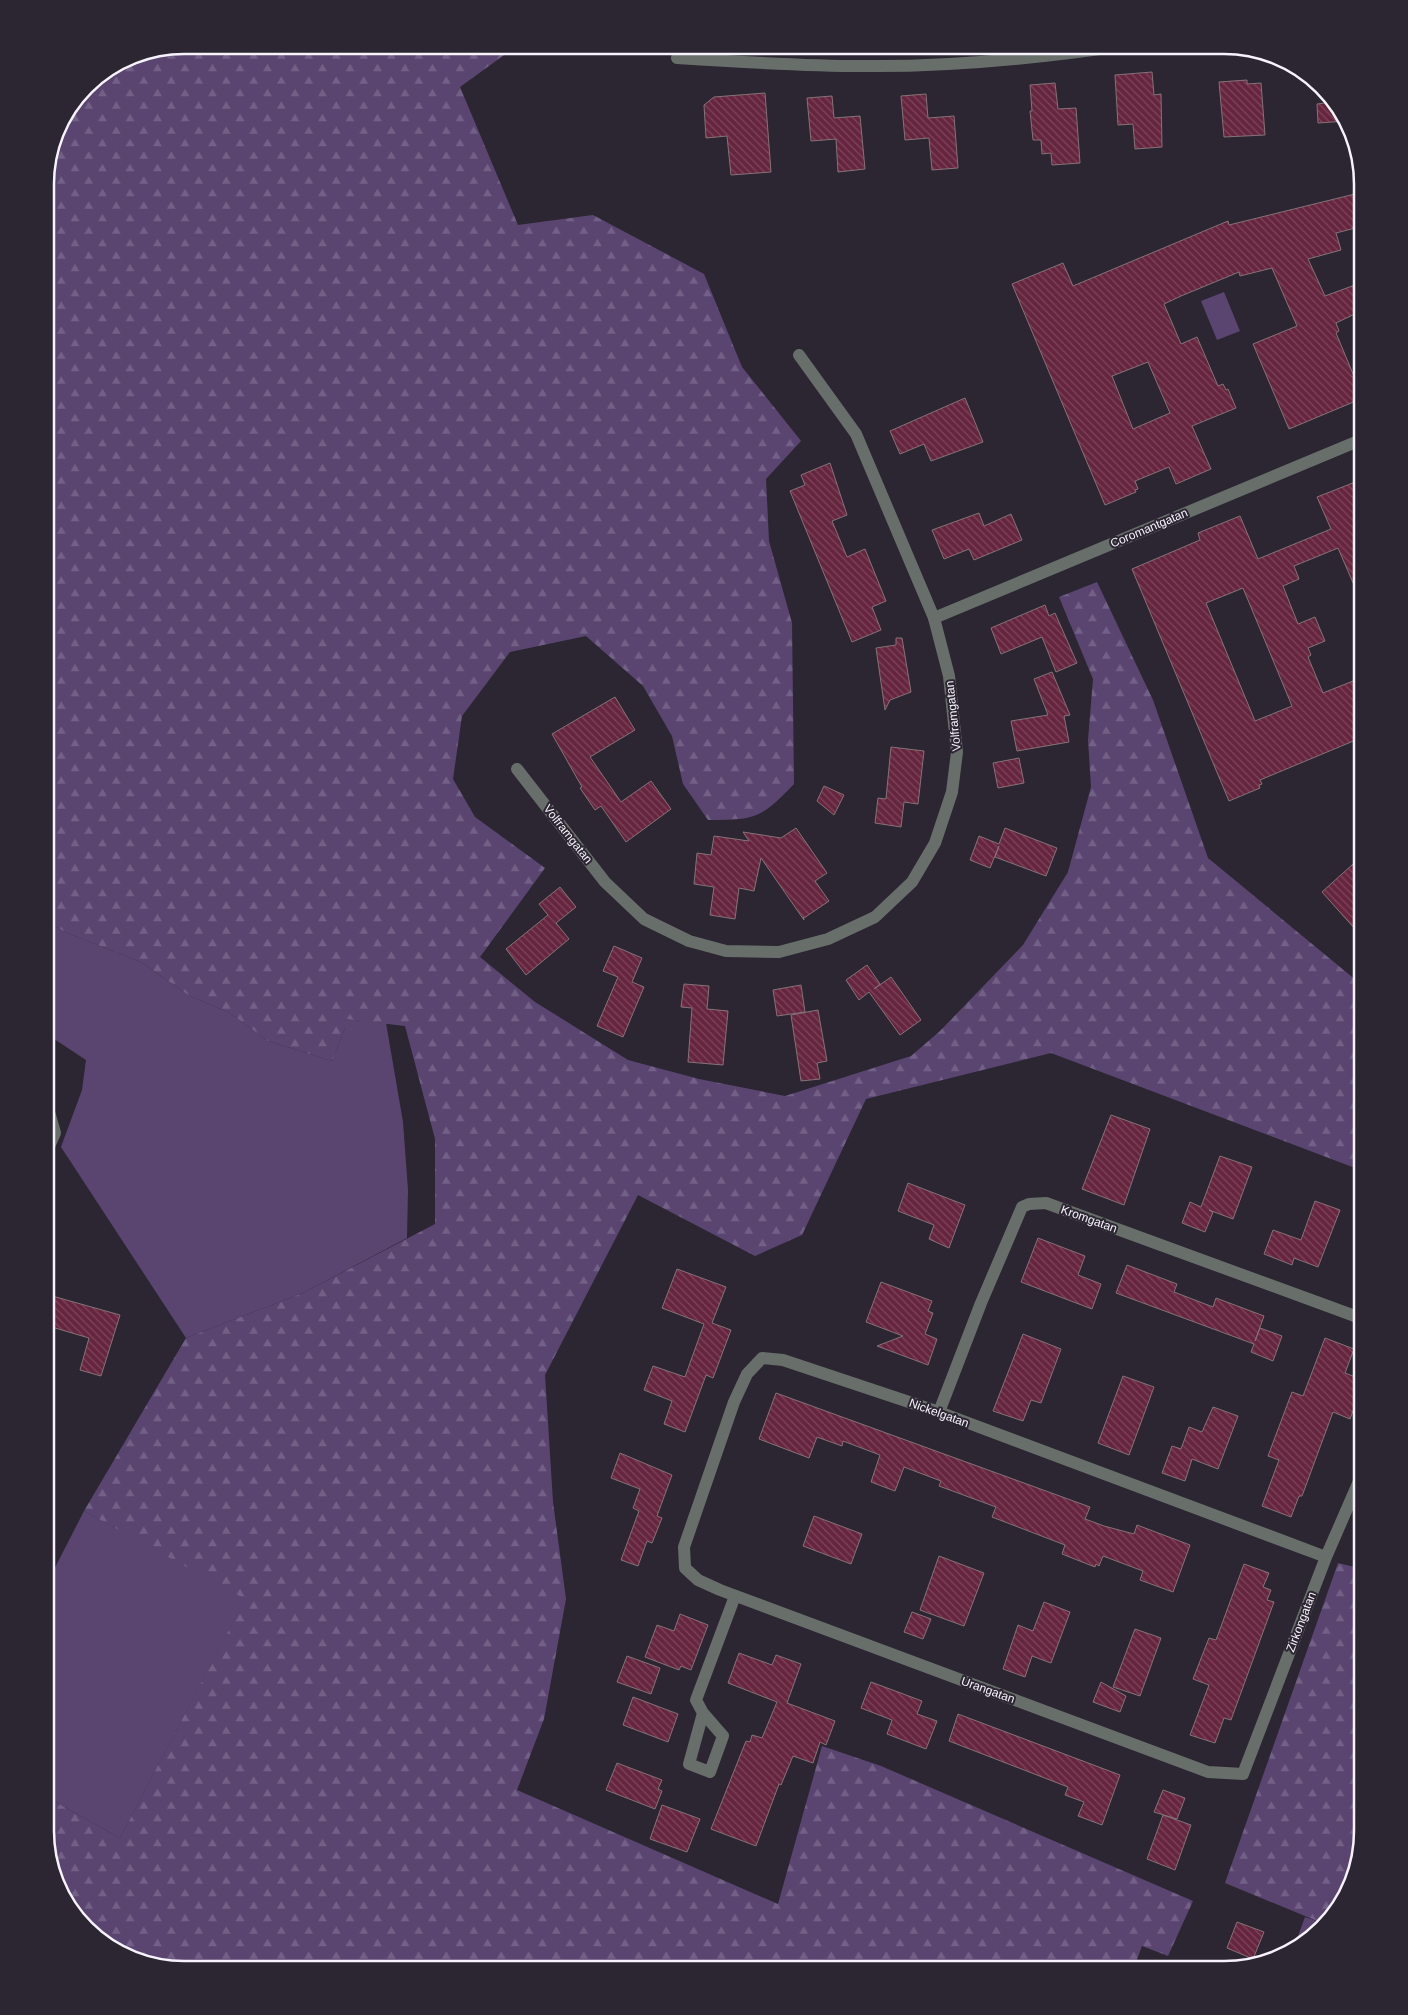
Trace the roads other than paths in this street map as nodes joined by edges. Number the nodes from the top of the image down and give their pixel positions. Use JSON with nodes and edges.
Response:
{"nodes":[{"id":1,"x":1061,"y":54,"type":"edge"},
{"id":2,"x":677,"y":58,"type":"dead end"},
{"id":3,"x":799,"y":354,"type":"dead end"},
{"id":4,"x":1354,"y":443,"type":"edge"},
{"id":5,"x":934,"y":618,"type":"junction"},
{"id":6,"x":517,"y":769,"type":"dead end"},
{"id":7,"x":1354,"y":1316,"type":"edge"},
{"id":8,"x":938,"y":1412,"type":"junction"},
{"id":9,"x":1354,"y":1493,"type":"edge"},
{"id":10,"x":1326,"y":1557,"type":"junction"},
{"id":11,"x":685,"y":1568,"type":"joint"},
{"id":12,"x":735,"y":1596,"type":"junction"},
{"id":13,"x":703,"y":1713,"type":"dead end"},
{"id":14,"x":1243,"y":1774,"type":"joint"}],
"edges":[{"from":1,"to":2,"type":"street"},
{"from":3,"to":5,"type":"street","name":"Volframgatan"},
{"from":4,"to":5,"type":"street","name":"Coromantgatan"},
{"from":5,"to":6,"type":"street","name":"Volframgatan"},
{"from":7,"to":8,"type":"street","name":"Kromgatan"},
{"from":8,"to":10,"type":"street","name":"Nickelgatan"},
{"from":8,"to":11,"type":"street","name":"Nickelgatan"},
{"from":9,"to":10,"type":"street","name":"Zirkongatan"},
{"from":10,"to":14,"type":"street","name":"Zirkongatan"},
{"from":11,"to":12,"type":"street","name":"Urangatan"},
{"from":12,"to":13,"type":"street"},
{"from":12,"to":14,"type":"street","name":"Urangatan"}]}
